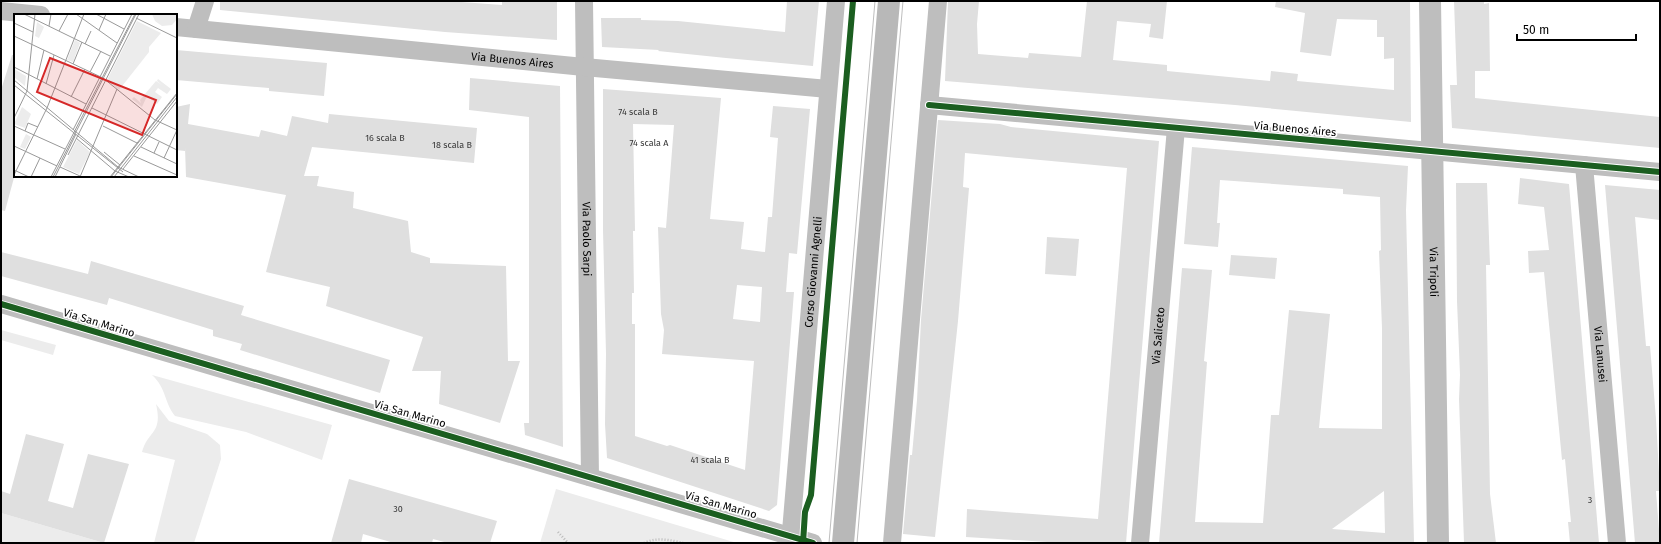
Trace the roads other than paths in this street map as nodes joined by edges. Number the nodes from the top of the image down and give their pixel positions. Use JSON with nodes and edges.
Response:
{"nodes":[{"id":1,"x":205,"y":1,"type":"edge"},
{"id":2,"x":584,"y":1,"type":"edge"},
{"id":3,"x":836,"y":1,"type":"edge"},
{"id":4,"x":889,"y":1,"type":"edge"},
{"id":5,"x":938,"y":1,"type":"edge"},
{"id":6,"x":1430,"y":1,"type":"edge"},
{"id":7,"x":1,"y":11,"type":"edge"},
{"id":8,"x":31,"y":14,"type":"edge"},
{"id":9,"x":177,"y":27,"type":"edge"},
{"id":10,"x":196,"y":29,"type":"junction"},
{"id":11,"x":584,"y":67,"type":"junction"},
{"id":12,"x":828,"y":89,"type":"junction"},
{"id":13,"x":929,"y":105,"type":"junction"},
{"id":14,"x":1176,"y":128,"type":"junction"},
{"id":15,"x":1432,"y":151,"type":"junction"},
{"id":16,"x":1584,"y":165,"type":"junction"},
{"id":17,"x":1660,"y":172,"type":"edge"},
{"id":18,"x":1,"y":304,"type":"edge"},
{"id":19,"x":590,"y":477,"type":"junction"},
{"id":20,"x":790,"y":540,"type":"edge"},
{"id":21,"x":813,"y":543,"type":"edge"},
{"id":22,"x":843,"y":543,"type":"edge"},
{"id":23,"x":892,"y":543,"type":"edge"},
{"id":24,"x":1140,"y":543,"type":"edge"},
{"id":25,"x":1438,"y":543,"type":"edge"},
{"id":26,"x":1617,"y":543,"type":"edge"}],
"edges":[{"from":1,"to":10,"type":"street"},
{"from":2,"to":11,"type":"street","name":"Via Paolo Sarpi"},
{"from":3,"to":12,"type":"street","name":"Corso Giovanni Agnelli"},
{"from":4,"to":22,"type":"main road"},
{"from":5,"to":13,"type":"street"},
{"from":6,"to":15,"type":"street","name":"Via Tripoli"},
{"from":7,"to":8,"type":"street"},
{"from":9,"to":10,"type":"street","name":"Via Buenos Aires"},
{"from":10,"to":11,"type":"street","name":"Via Buenos Aires"},
{"from":11,"to":12,"type":"street","name":"Via Buenos Aires"},
{"from":11,"to":19,"type":"street","name":"Via Paolo Sarpi"},
{"from":12,"to":20,"type":"street","name":"Corso Giovanni Agnelli"},
{"from":13,"to":14,"type":"street","name":"Via Buenos Aires"},
{"from":13,"to":23,"type":"street"},
{"from":14,"to":15,"type":"street","name":"Via Buenos Aires"},
{"from":14,"to":24,"type":"street","name":"Via Saliceto"},
{"from":15,"to":16,"type":"street","name":"Via Buenos Aires"},
{"from":15,"to":25,"type":"street","name":"Via Tripoli"},
{"from":16,"to":17,"type":"street","name":"Via Buenos Aires"},
{"from":16,"to":26,"type":"street","name":"Via Lanusei"},
{"from":18,"to":19,"type":"street","name":"Via San Marino"},
{"from":19,"to":20,"type":"street","name":"Via San Marino"},
{"from":20,"to":21,"type":"street","name":"Via San Marino"}]}
